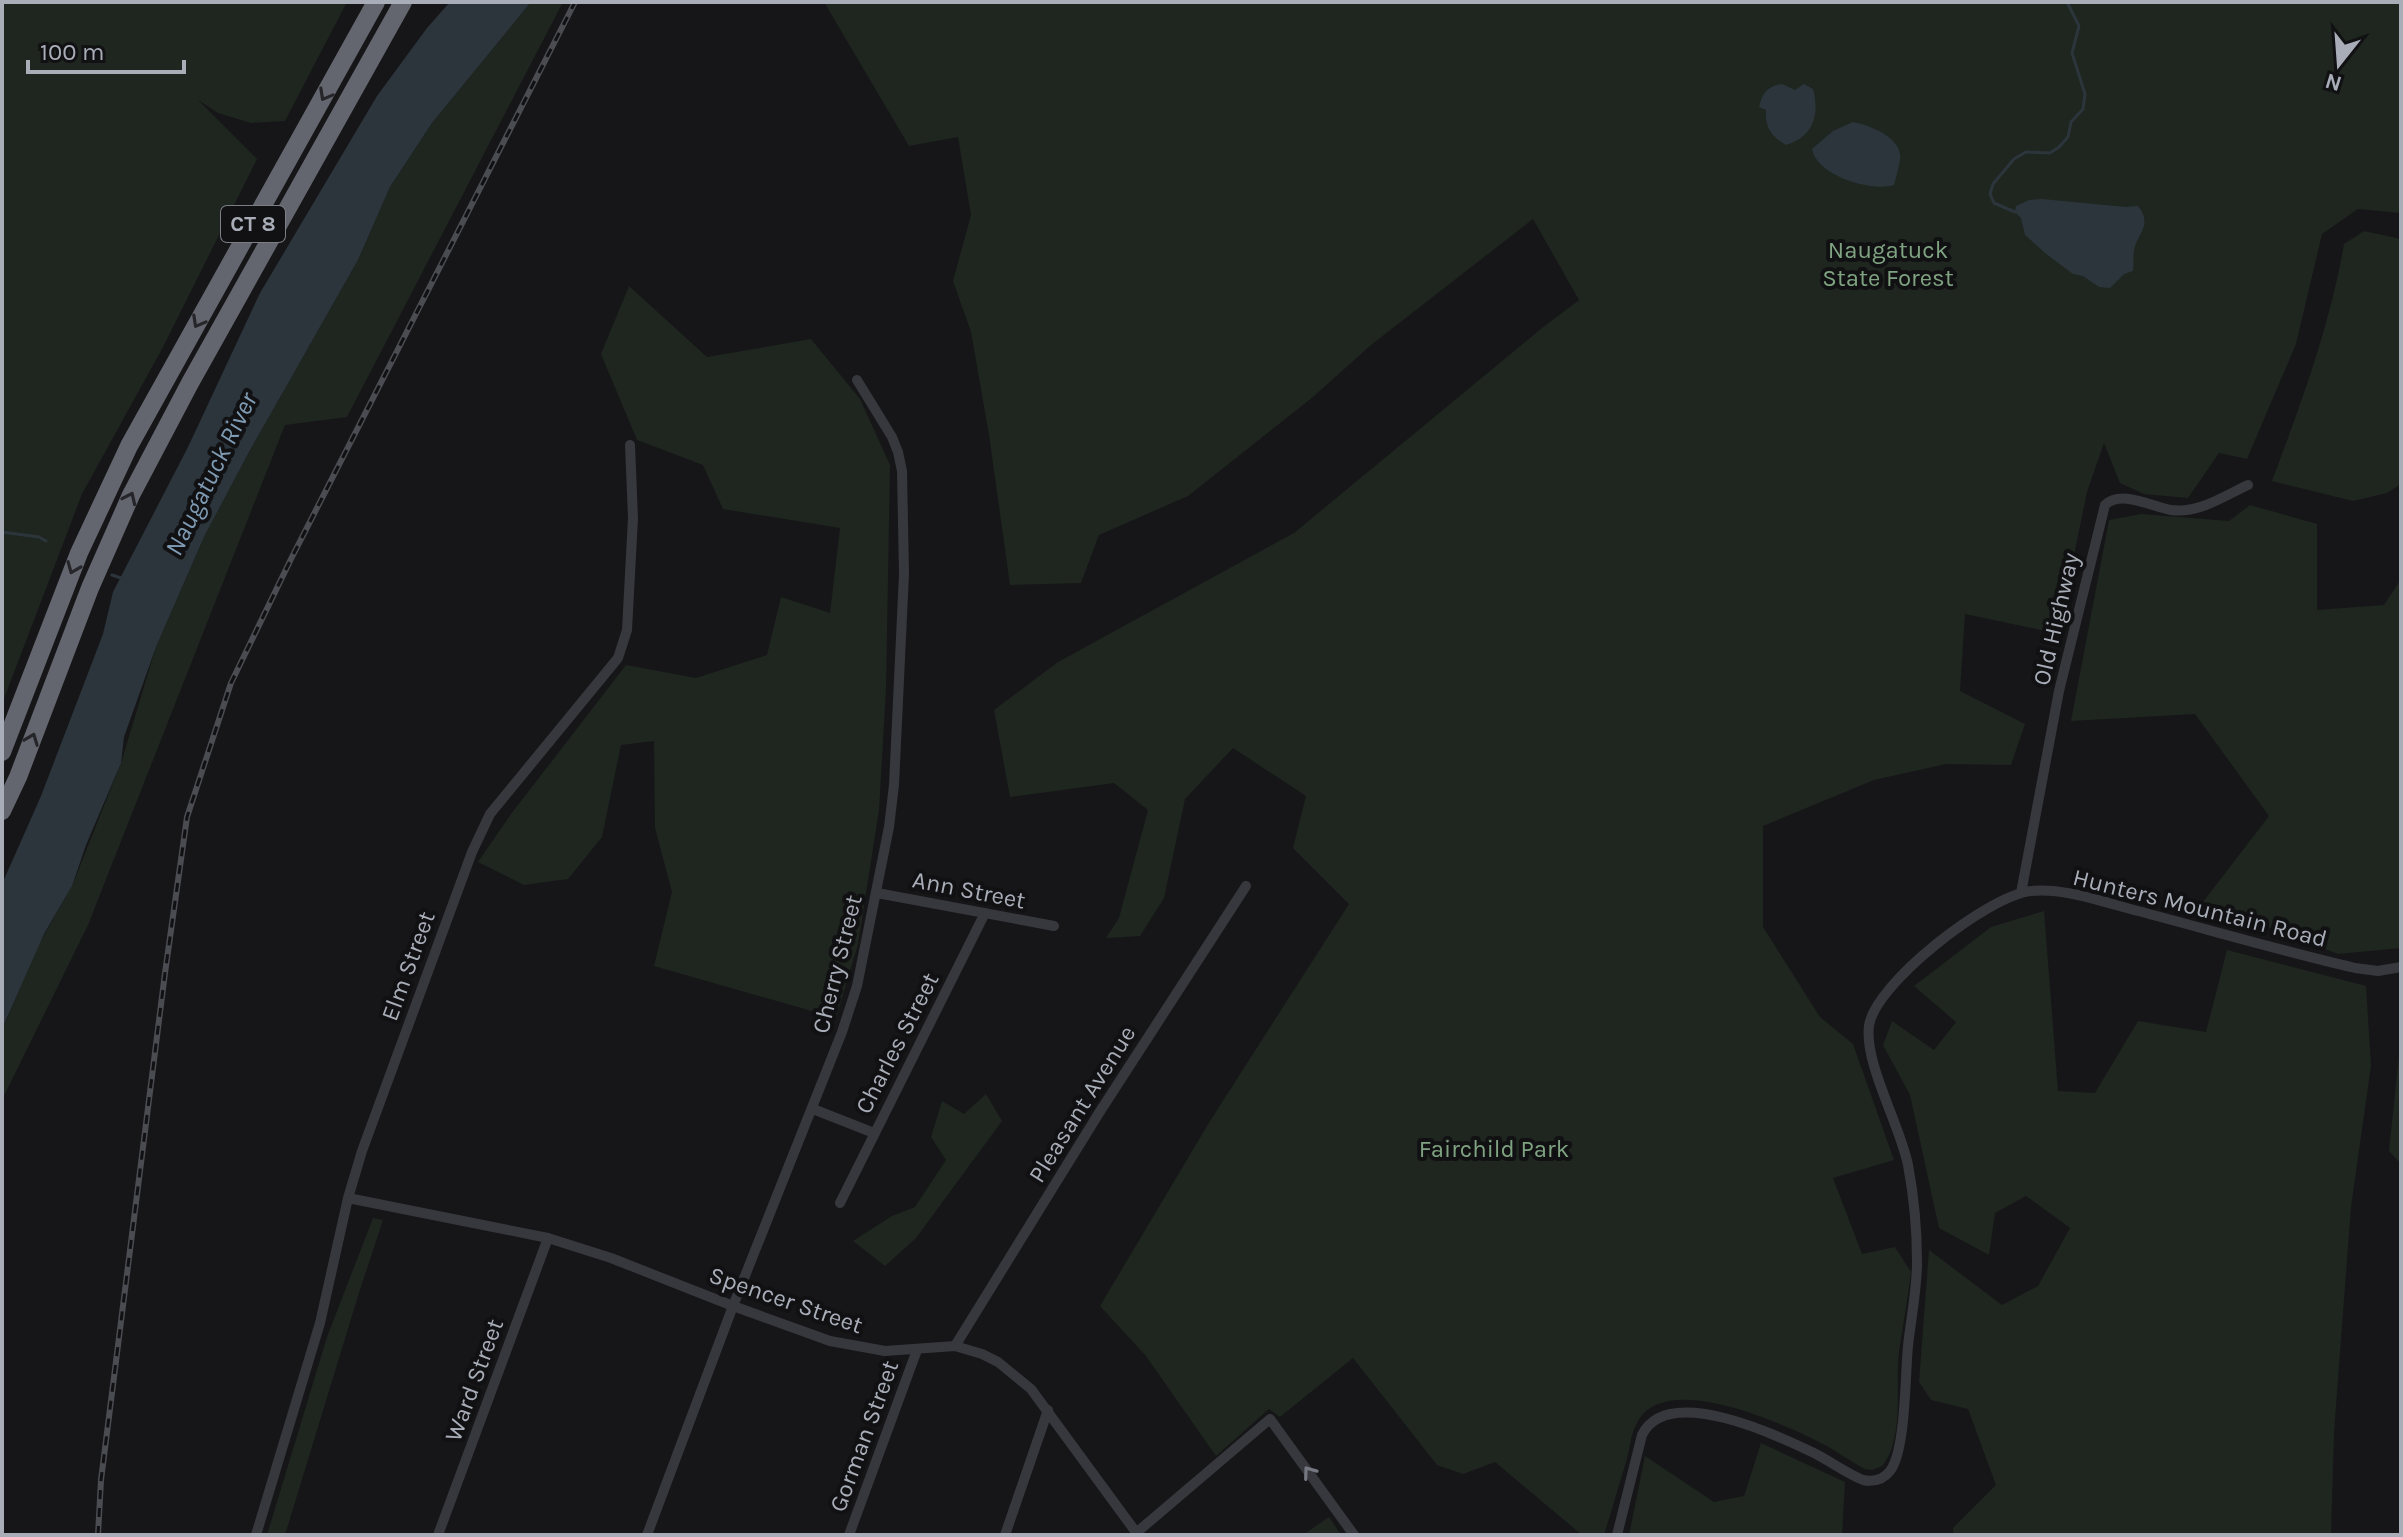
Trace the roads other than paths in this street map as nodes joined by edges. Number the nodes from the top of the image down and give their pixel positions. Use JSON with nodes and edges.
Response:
{"nodes":[{"id":1,"x":374,"y":2,"type":"edge"},
{"id":2,"x":403,"y":2,"type":"edge"},
{"id":3,"x":410,"y":2,"type":"edge"},
{"id":4,"x":376,"y":51,"type":"junction"},
{"id":5,"x":857,"y":380,"type":"dead end"},
{"id":6,"x":630,"y":445,"type":"dead end"},
{"id":7,"x":2248,"y":485,"type":"dead end"},
{"id":8,"x":2,"y":752,"type":"edge"},
{"id":9,"x":2,"y":811,"type":"edge"},
{"id":10,"x":1246,"y":886,"type":"dead end"},
{"id":11,"x":877,"y":893,"type":"junction"},
{"id":12,"x":2021,"y":893,"type":"junction"},
{"id":13,"x":985,"y":913,"type":"junction"},
{"id":14,"x":1054,"y":926,"type":"dead end"},
{"id":15,"x":2401,"y":967,"type":"edge"},
{"id":16,"x":813,"y":1109,"type":"junction"},
{"id":17,"x":874,"y":1133,"type":"junction"},
{"id":18,"x":348,"y":1198,"type":"junction"},
{"id":19,"x":840,"y":1203,"type":"dead end"},
{"id":20,"x":548,"y":1238,"type":"junction"},
{"id":21,"x":733,"y":1306,"type":"junction"},
{"id":22,"x":955,"y":1346,"type":"junction"},
{"id":23,"x":917,"y":1350,"type":"junction"},
{"id":24,"x":1048,"y":1410,"type":"junction"},
{"id":25,"x":1137,"y":1534,"type":"edge"},
{"id":26,"x":256,"y":1535,"type":"edge"},
{"id":27,"x":438,"y":1535,"type":"edge"},
{"id":28,"x":647,"y":1535,"type":"edge"},
{"id":29,"x":849,"y":1535,"type":"edge"},
{"id":30,"x":1005,"y":1535,"type":"edge"},
{"id":31,"x":1354,"y":1535,"type":"edge"},
{"id":32,"x":1617,"y":1535,"type":"edge"}],
"edges":[{"from":1,"to":8,"type":"highway","number":"CT 8","one_way":true},
{"from":2,"to":4,"type":"highway","number":"CT 8"},
{"from":3,"to":4,"type":"highway"},
{"from":9,"to":4,"type":"highway","number":"CT 8","one_way":true},
{"from":5,"to":11,"type":"street","name":"Cherry Street"},
{"from":6,"to":18,"type":"street","name":"Elm Street"},
{"from":7,"to":12,"type":"street","name":"Old Highway"},
{"from":10,"to":22,"type":"street","name":"Pleasant Avenue"},
{"from":11,"to":13,"type":"street","name":"Ann Street"},
{"from":11,"to":16,"type":"street","name":"Cherry Street"},
{"from":12,"to":15,"type":"street","name":"Hunters Mountain Road"},
{"from":12,"to":32,"type":"street","name":"Hunters Mountain Road"},
{"from":13,"to":14,"type":"street","name":"Ann Street"},
{"from":13,"to":17,"type":"street","name":"Charles Street"},
{"from":16,"to":17,"type":"street","name":"Charles Street"},
{"from":16,"to":21,"type":"street","name":"Cherry Street"},
{"from":17,"to":19,"type":"street"},
{"from":18,"to":20,"type":"street","name":"Spencer Street"},
{"from":18,"to":26,"type":"street","name":"Elm Street"},
{"from":20,"to":21,"type":"street","name":"Spencer Street"},
{"from":20,"to":27,"type":"street","name":"Ward Street"},
{"from":21,"to":23,"type":"street","name":"Spencer Street"},
{"from":21,"to":28,"type":"street","name":"Cherry Street"},
{"from":22,"to":23,"type":"street","name":"Spencer Street"},
{"from":22,"to":24,"type":"street","name":"Spencer Street"},
{"from":23,"to":29,"type":"street","name":"Gorman Street"},
{"from":24,"to":25,"type":"street","name":"Spencer Street"},
{"from":24,"to":30,"type":"street"},
{"from":31,"to":25,"type":"street","one_way":true}]}
